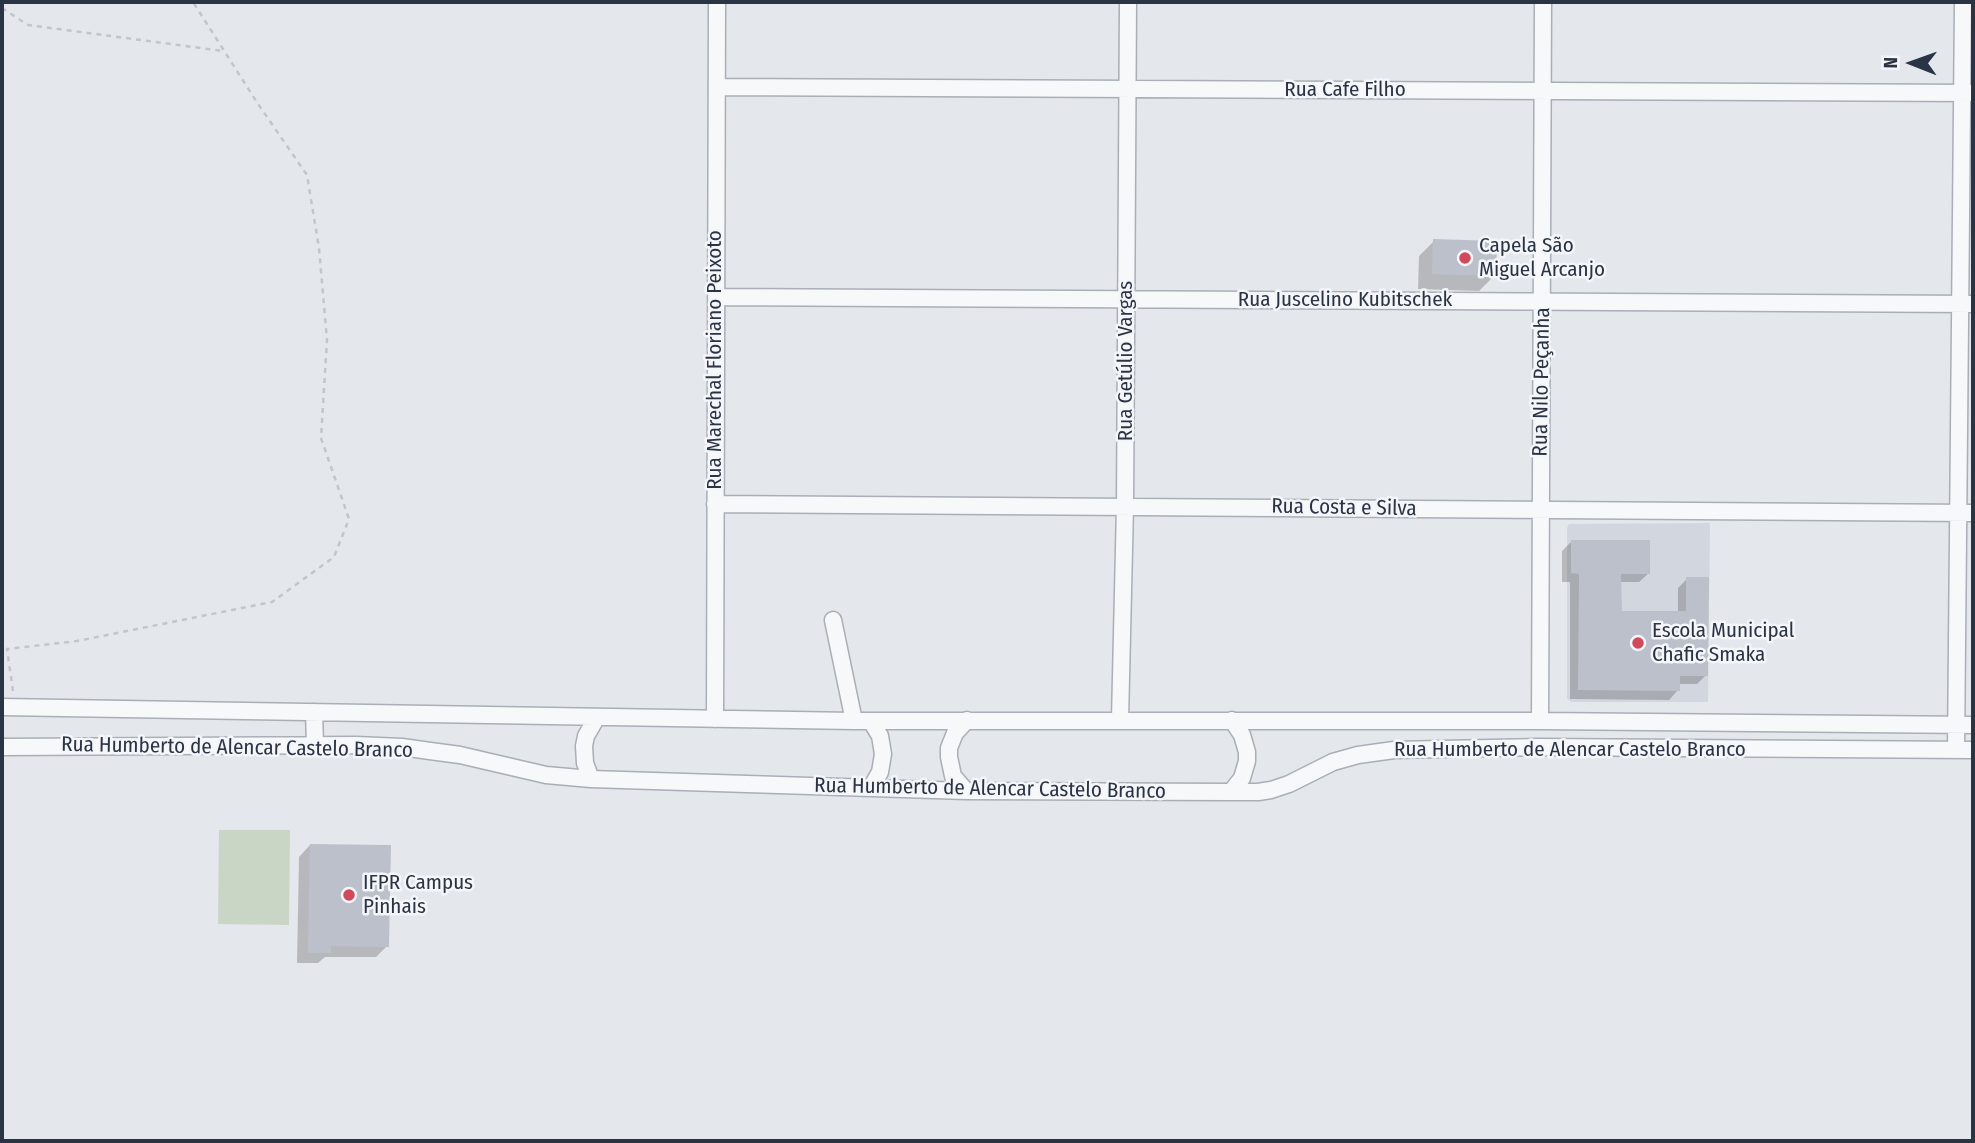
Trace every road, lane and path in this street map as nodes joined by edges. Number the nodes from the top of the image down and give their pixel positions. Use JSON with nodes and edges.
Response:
{"nodes":[{"id":1,"x":192,"y":2,"type":"edge"},
{"id":2,"x":717,"y":2,"type":"edge"},
{"id":3,"x":1128,"y":2,"type":"edge"},
{"id":4,"x":1543,"y":2,"type":"edge"},
{"id":5,"x":1963,"y":2,"type":"edge"},
{"id":6,"x":2,"y":8,"type":"edge"},
{"id":7,"x":225,"y":52,"type":"junction"},
{"id":8,"x":717,"y":88,"type":"junction"},
{"id":9,"x":1127,"y":89,"type":"junction"},
{"id":10,"x":1543,"y":91,"type":"junction"},
{"id":11,"x":1968,"y":93,"type":"edge"},
{"id":12,"x":716,"y":297,"type":"junction"},
{"id":13,"x":1126,"y":300,"type":"junction"},
{"id":14,"x":1542,"y":301,"type":"junction"},
{"id":15,"x":1966,"y":304,"type":"edge"},
{"id":16,"x":715,"y":504,"type":"junction"},
{"id":17,"x":1125,"y":506,"type":"junction"},
{"id":18,"x":1541,"y":510,"type":"junction"},
{"id":19,"x":1966,"y":513,"type":"edge"},
{"id":20,"x":833,"y":620,"type":"dead end"},
{"id":21,"x":2,"y":644,"type":"edge"},
{"id":22,"x":7,"y":649,"type":"junction"},
{"id":23,"x":9,"y":707,"type":"edge"},
{"id":24,"x":314,"y":712,"type":"junction"},
{"id":25,"x":597,"y":717,"type":"junction"},
{"id":26,"x":715,"y":719,"type":"junction"},
{"id":27,"x":854,"y":720,"type":"junction"},
{"id":28,"x":967,"y":720,"type":"junction"},
{"id":29,"x":1120,"y":720,"type":"junction"},
{"id":30,"x":1232,"y":720,"type":"junction"},
{"id":31,"x":871,"y":721,"type":"junction"},
{"id":32,"x":1540,"y":721,"type":"junction"},
{"id":33,"x":1956,"y":724,"type":"junction"},
{"id":34,"x":1973,"y":724,"type":"edge"},
{"id":35,"x":315,"y":745,"type":"junction"},
{"id":36,"x":2,"y":747,"type":"edge"},
{"id":37,"x":1956,"y":750,"type":"junction"},
{"id":38,"x":1973,"y":750,"type":"edge"},
{"id":39,"x":591,"y":779,"type":"junction"},
{"id":40,"x":871,"y":788,"type":"junction"},
{"id":41,"x":966,"y":791,"type":"junction"},
{"id":42,"x":1231,"y":792,"type":"junction"}],
"edges":[{"from":1,"to":7,"type":"path"},
{"from":2,"to":8,"type":"street","name":"Rua Marechal Floriano Peixoto"},
{"from":3,"to":9,"type":"street","name":"Rua Getúlio Vargas"},
{"from":4,"to":10,"type":"street","name":"Rua Nilo Peçanha"},
{"from":5,"to":11,"type":"street"},
{"from":6,"to":7,"type":"path"},
{"from":7,"to":22,"type":"path"},
{"from":8,"to":9,"type":"street","name":"Rua Cafe Filho"},
{"from":8,"to":12,"type":"street","name":"Rua Marechal Floriano Peixoto"},
{"from":9,"to":10,"type":"street","name":"Rua Cafe Filho"},
{"from":9,"to":13,"type":"street","name":"Rua Getúlio Vargas"},
{"from":10,"to":11,"type":"street","name":"Rua Cafe Filho"},
{"from":10,"to":14,"type":"street","name":"Rua Nilo Peçanha"},
{"from":11,"to":15,"type":"street"},
{"from":12,"to":13,"type":"street","name":"Rua Juscelino Kubitschek"},
{"from":12,"to":16,"type":"street","name":"Rua Marechal Floriano Peixoto"},
{"from":13,"to":14,"type":"street","name":"Rua Juscelino Kubitschek"},
{"from":13,"to":17,"type":"street","name":"Rua Getúlio Vargas"},
{"from":14,"to":15,"type":"street","name":"Rua Juscelino Kubitschek"},
{"from":14,"to":18,"type":"street","name":"Rua Nilo Peçanha"},
{"from":15,"to":19,"type":"street"},
{"from":16,"to":17,"type":"street","name":"Rua Costa e Silva"},
{"from":16,"to":26,"type":"street","name":"Rua Marechal Floriano Peixoto"},
{"from":17,"to":18,"type":"street","name":"Rua Costa e Silva"},
{"from":17,"to":29,"type":"street","name":"Rua Getúlio Vargas"},
{"from":18,"to":19,"type":"street","name":"Rua Costa e Silva"},
{"from":18,"to":32,"type":"street","name":"Rua Nilo Peçanha"},
{"from":19,"to":33,"type":"street"},
{"from":20,"to":27,"type":"street"},
{"from":21,"to":22,"type":"path"},
{"from":22,"to":23,"type":"path"},
{"from":23,"to":24,"type":"street","name":"Rua Humberto de Alencar Castelo Branco"},
{"from":24,"to":25,"type":"street","name":"Rua Humberto de Alencar Castelo Branco"},
{"from":24,"to":35,"type":"street"},
{"from":25,"to":26,"type":"street","name":"Rua Humberto de Alencar Castelo Branco"},
{"from":25,"to":39,"type":"street"},
{"from":26,"to":27,"type":"street","name":"Rua Humberto de Alencar Castelo Branco"},
{"from":27,"to":31,"type":"street","name":"Rua Humberto de Alencar Castelo Branco"},
{"from":28,"to":29,"type":"street","name":"Rua Humberto de Alencar Castelo Branco"},
{"from":28,"to":31,"type":"street","name":"Rua Humberto de Alencar Castelo Branco"},
{"from":28,"to":41,"type":"street"},
{"from":29,"to":30,"type":"street","name":"Rua Humberto de Alencar Castelo Branco"},
{"from":30,"to":32,"type":"street","name":"Rua Humberto de Alencar Castelo Branco"},
{"from":30,"to":42,"type":"street"},
{"from":31,"to":40,"type":"street"},
{"from":32,"to":33,"type":"street","name":"Rua Humberto de Alencar Castelo Branco"},
{"from":33,"to":34,"type":"street","name":"Rua Humberto de Alencar Castelo Branco"},
{"from":33,"to":37,"type":"street"},
{"from":35,"to":36,"type":"street","name":"Rua Humberto de Alencar Castelo Branco"},
{"from":35,"to":39,"type":"street","name":"Rua Humberto de Alencar Castelo Branco"},
{"from":37,"to":38,"type":"street","name":"Rua Humberto de Alencar Castelo Branco"},
{"from":37,"to":42,"type":"street","name":"Rua Humberto de Alencar Castelo Branco"},
{"from":39,"to":40,"type":"street","name":"Rua Humberto de Alencar Castelo Branco"},
{"from":40,"to":41,"type":"street","name":"Rua Humberto de Alencar Castelo Branco"},
{"from":41,"to":42,"type":"street","name":"Rua Humberto de Alencar Castelo Branco"}]}
